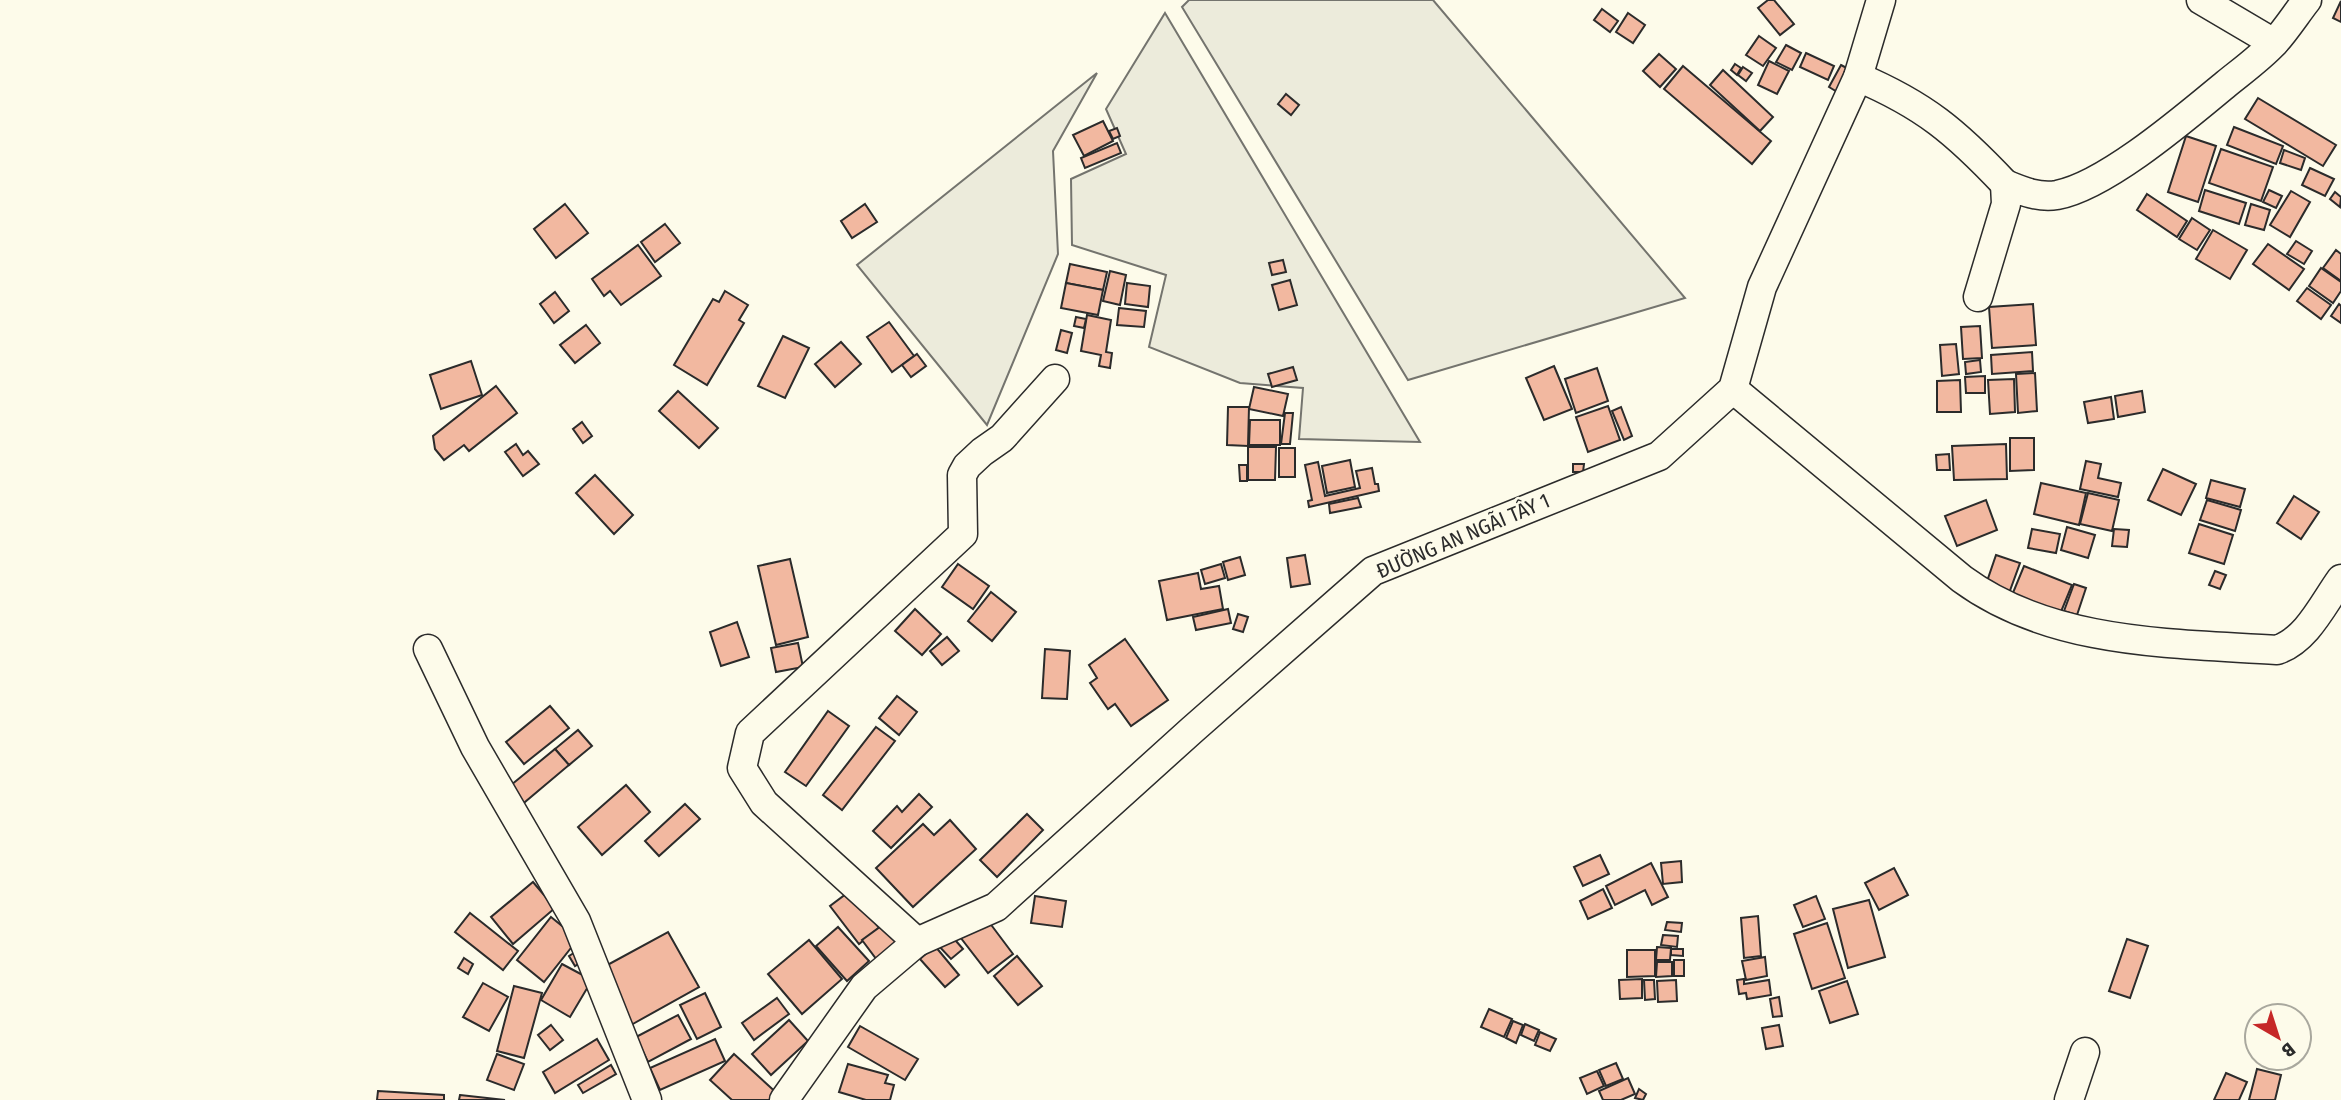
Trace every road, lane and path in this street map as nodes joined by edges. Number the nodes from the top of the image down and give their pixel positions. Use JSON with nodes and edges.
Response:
{"nodes":[{"id":1,"x":1881,"y":0,"type":"edge"},
{"id":2,"x":2201,"y":0,"type":"edge"},
{"id":3,"x":2306,"y":0,"type":"edge"},
{"id":4,"x":2274,"y":43,"type":"junction"},
{"id":5,"x":1858,"y":77,"type":"junction"},
{"id":6,"x":2005,"y":184,"type":"junction"},
{"id":7,"x":1978,"y":297,"type":"dead end"},
{"id":8,"x":1055,"y":379,"type":"dead end"},
{"id":9,"x":1733,"y":389,"type":"junction"},
{"id":10,"x":2341,"y":579,"type":"edge"},
{"id":11,"x":428,"y":649,"type":"dead end"},
{"id":12,"x":917,"y":942,"type":"junction"},
{"id":13,"x":2085,"y":1052,"type":"dead end"},
{"id":14,"x":647,"y":1100,"type":"edge"},
{"id":15,"x":784,"y":1100,"type":"edge"},
{"id":16,"x":2069,"y":1100,"type":"edge"}],
"edges":[{"from":1,"to":5,"type":"street"},
{"from":2,"to":4,"type":"street"},
{"from":3,"to":4,"type":"street"},
{"from":4,"to":6,"type":"street"},
{"from":5,"to":6,"type":"street"},
{"from":5,"to":9,"type":"street"},
{"from":6,"to":7,"type":"street"},
{"from":8,"to":12,"type":"street"},
{"from":9,"to":10,"type":"street"},
{"from":9,"to":12,"type":"street","name":"ĐƯỜNG AN NGÃI TÂY 1"},
{"from":11,"to":14,"type":"street"},
{"from":12,"to":15,"type":"street","name":"ĐƯỜNG AN NGÃI TÂY 1"},
{"from":13,"to":16,"type":"street"}]}
